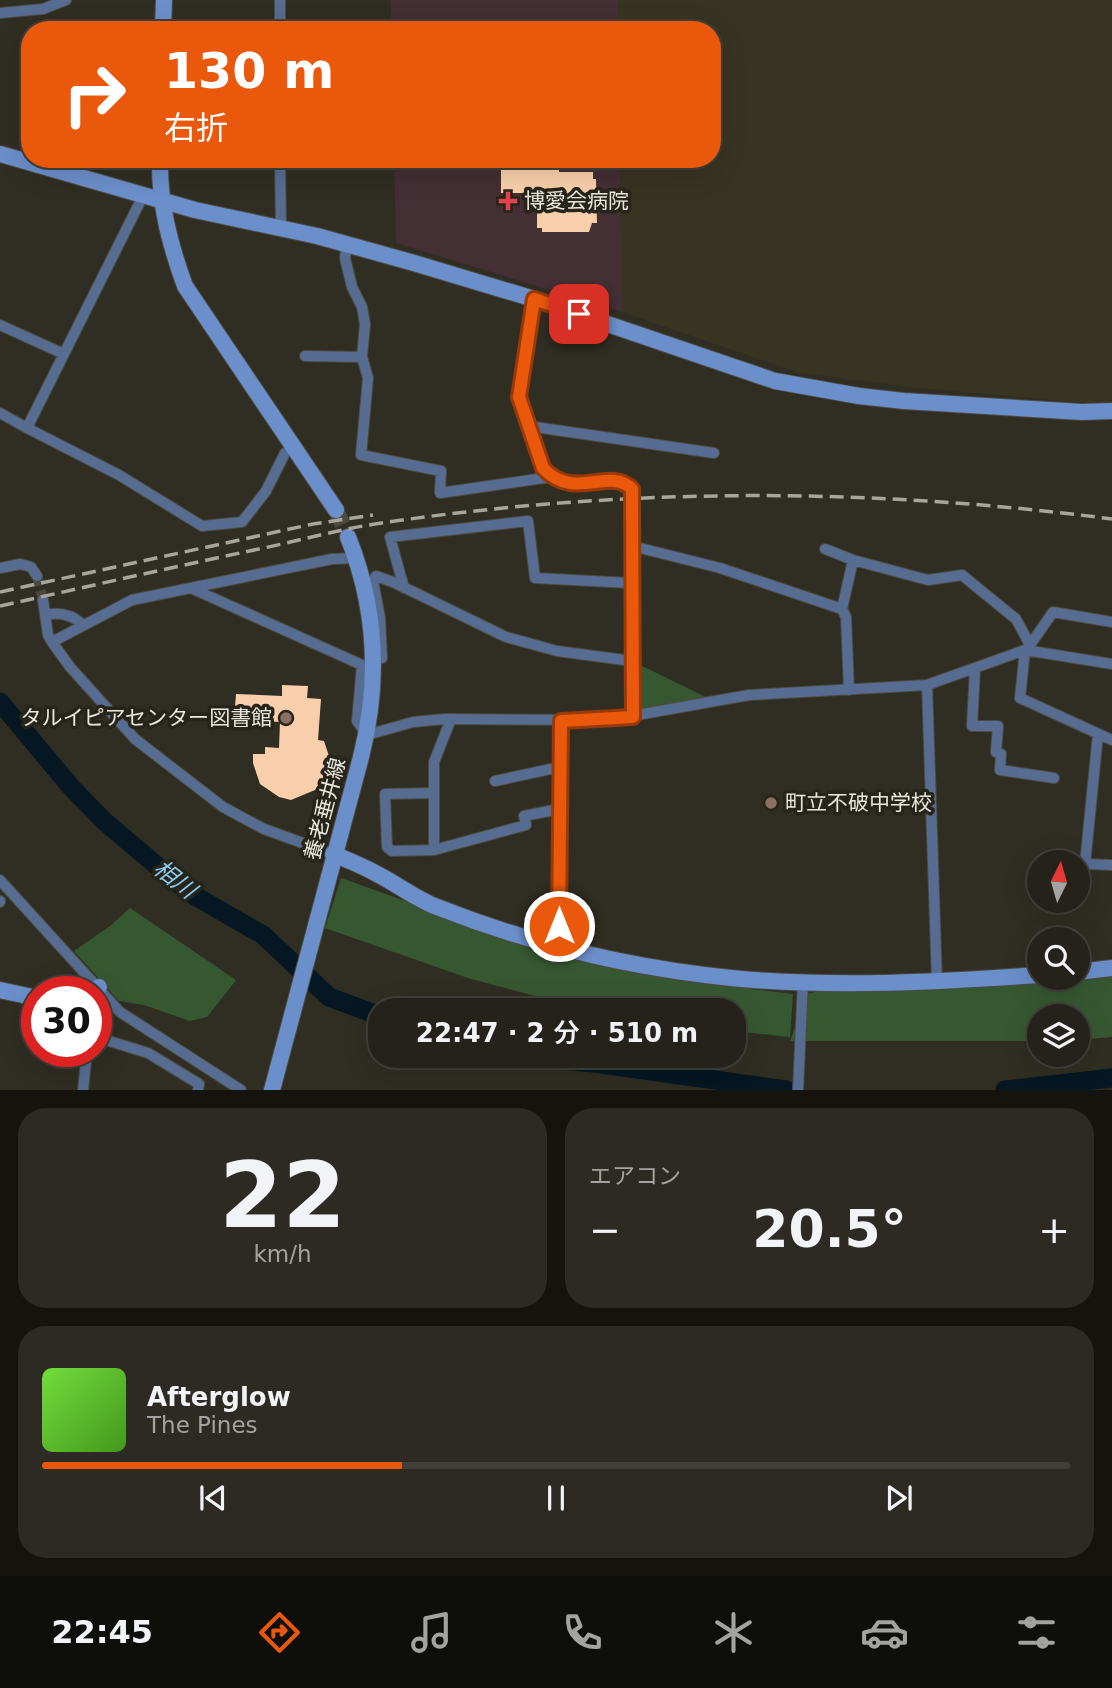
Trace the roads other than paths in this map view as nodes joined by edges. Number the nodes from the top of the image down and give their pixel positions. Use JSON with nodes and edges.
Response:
{"nodes":[{"id":1,"x":66,"y":0,"type":"edge"},
{"id":2,"x":164,"y":0,"type":"edge"},
{"id":3,"x":280,"y":0,"type":"edge"},
{"id":4,"x":0,"y":13,"type":"edge"},
{"id":5,"x":163,"y":21,"type":"edge"},
{"id":6,"x":280,"y":21,"type":"edge"},
{"id":7,"x":0,"y":153,"type":"edge"},
{"id":8,"x":21,"y":159,"type":"edge"},
{"id":9,"x":50,"y":168,"type":"edge"},
{"id":10,"x":160,"y":168,"type":"edge"},
{"id":11,"x":280,"y":168,"type":"edge"},
{"id":12,"x":143,"y":196,"type":"junction"},
{"id":13,"x":161,"y":201,"type":"junction"},
{"id":14,"x":281,"y":228,"type":"junction"},
{"id":15,"x":347,"y":244,"type":"junction"},
{"id":16,"x":534,"y":299,"type":"junction"},
{"id":17,"x":0,"y":325,"type":"edge"},
{"id":18,"x":64,"y":354,"type":"junction"},
{"id":19,"x":305,"y":356,"type":"dead end"},
{"id":20,"x":362,"y":357,"type":"junction"},
{"id":21,"x":1112,"y":411,"type":"edge"},
{"id":22,"x":0,"y":413,"type":"edge"},
{"id":23,"x":528,"y":426,"type":"junction"},
{"id":24,"x":27,"y":428,"type":"junction"},
{"id":25,"x":285,"y":453,"type":"dead end"},
{"id":26,"x":715,"y":453,"type":"dead end"},
{"id":27,"x":551,"y":477,"type":"junction"},
{"id":28,"x":336,"y":510,"type":"tunnel mouth"},
{"id":29,"x":348,"y":537,"type":"tunnel mouth"},
{"id":30,"x":632,"y":546,"type":"junction"},
{"id":31,"x":825,"y":549,"type":"dead end"},
{"id":32,"x":357,"y":558,"type":"junction"},
{"id":33,"x":853,"y":560,"type":"junction"},
{"id":34,"x":0,"y":568,"type":"edge"},
{"id":35,"x":37,"y":576,"type":"dead end"},
{"id":36,"x":630,"y":583,"type":"junction"},
{"id":37,"x":404,"y":588,"type":"junction"},
{"id":38,"x":194,"y":589,"type":"junction"},
{"id":39,"x":43,"y":600,"type":"tunnel mouth"},
{"id":40,"x":842,"y":609,"type":"junction"},
{"id":41,"x":46,"y":615,"type":"junction"},
{"id":42,"x":1112,"y":622,"type":"edge"},
{"id":43,"x":82,"y":624,"type":"junction"},
{"id":44,"x":52,"y":642,"type":"junction"},
{"id":45,"x":1028,"y":647,"type":"junction"},
{"id":46,"x":382,"y":658,"type":"dead end"},
{"id":47,"x":632,"y":661,"type":"junction"},
{"id":48,"x":1112,"y":664,"type":"edge"},
{"id":49,"x":975,"y":669,"type":"junction"},
{"id":50,"x":927,"y":685,"type":"junction"},
{"id":51,"x":849,"y":690,"type":"junction"},
{"id":52,"x":633,"y":717,"type":"junction"},
{"id":53,"x":451,"y":719,"type":"junction"},
{"id":54,"x":561,"y":721,"type":"junction"},
{"id":55,"x":1098,"y":734,"type":"junction"},
{"id":56,"x":366,"y":735,"type":"junction"},
{"id":57,"x":1112,"y":740,"type":"edge"},
{"id":58,"x":560,"y":767,"type":"junction"},
{"id":59,"x":1054,"y":778,"type":"dead end"},
{"id":60,"x":495,"y":781,"type":"dead end"},
{"id":61,"x":434,"y":793,"type":"junction"},
{"id":62,"x":559,"y":809,"type":"junction"},
{"id":63,"x":434,"y":850,"type":"junction"},
{"id":64,"x":1086,"y":850,"type":"edge"},
{"id":65,"x":333,"y":854,"type":"junction"},
{"id":66,"x":1090,"y":864,"type":"edge"},
{"id":67,"x":1112,"y":865,"type":"edge"},
{"id":68,"x":0,"y":880,"type":"edge"},
{"id":69,"x":556,"y":947,"type":"junction"},
{"id":70,"x":1112,"y":968,"type":"edge"},
{"id":71,"x":1090,"y":971,"type":"edge"},
{"id":72,"x":84,"y":976,"type":"edge"},
{"id":73,"x":1027,"y":976,"type":"edge"},
{"id":74,"x":937,"y":982,"type":"junction"},
{"id":75,"x":803,"y":987,"type":"junction"},
{"id":76,"x":0,"y":990,"type":"edge"},
{"id":77,"x":21,"y":995,"type":"edge"},
{"id":78,"x":112,"y":1005,"type":"edge"},
{"id":79,"x":112,"y":1042,"type":"edge"},
{"id":80,"x":85,"y":1067,"type":"edge"},
{"id":81,"x":274,"y":1085,"type":"edge"},
{"id":82,"x":83,"y":1090,"type":"edge"},
{"id":83,"x":198,"y":1090,"type":"edge"},
{"id":84,"x":241,"y":1090,"type":"edge"},
{"id":85,"x":798,"y":1090,"type":"edge"}],
"edges":[{"from":1,"to":4,"type":"street"},
{"from":2,"to":5,"type":"street"},
{"from":3,"to":6,"type":"street"},
{"from":7,"to":8,"type":"street"},
{"from":9,"to":12,"type":"street"},
{"from":10,"to":13,"type":"street"},
{"from":11,"to":14,"type":"street"},
{"from":12,"to":13,"type":"street"},
{"from":12,"to":18,"type":"street"},
{"from":13,"to":14,"type":"street"},
{"from":13,"to":28,"type":"street"},
{"from":14,"to":15,"type":"street"},
{"from":15,"to":16,"type":"street"},
{"from":15,"to":20,"type":"street"},
{"from":16,"to":21,"type":"street"},
{"from":16,"to":23,"type":"street"},
{"from":17,"to":18,"type":"street"},
{"from":18,"to":24,"type":"street"},
{"from":19,"to":20,"type":"street"},
{"from":20,"to":27,"type":"street"},
{"from":22,"to":24,"type":"street"},
{"from":23,"to":26,"type":"street"},
{"from":23,"to":27,"type":"street"},
{"from":24,"to":25,"type":"street"},
{"from":27,"to":30,"type":"street"},
{"from":29,"to":32,"type":"street","name":"養老垂井線"},
{"from":30,"to":36,"type":"street"},
{"from":30,"to":40,"type":"street"},
{"from":31,"to":33,"type":"street"},
{"from":32,"to":38,"type":"street"},
{"from":32,"to":56,"type":"street","name":"養老垂井線"},
{"from":33,"to":40,"type":"street"},
{"from":33,"to":45,"type":"street"},
{"from":34,"to":35,"type":"street"},
{"from":36,"to":37,"type":"street"},
{"from":36,"to":47,"type":"street"},
{"from":37,"to":46,"type":"street"},
{"from":37,"to":47,"type":"street"},
{"from":38,"to":43,"type":"street"},
{"from":38,"to":56,"type":"street"},
{"from":39,"to":41,"type":"street"},
{"from":40,"to":51,"type":"street"},
{"from":41,"to":43,"type":"street"},
{"from":41,"to":44,"type":"street"},
{"from":42,"to":45,"type":"street"},
{"from":43,"to":44,"type":"street"},
{"from":44,"to":65,"type":"street"},
{"from":45,"to":48,"type":"street"},
{"from":45,"to":49,"type":"street"},
{"from":45,"to":55,"type":"street"},
{"from":47,"to":52,"type":"street"},
{"from":49,"to":50,"type":"street"},
{"from":49,"to":59,"type":"street"},
{"from":50,"to":51,"type":"street"},
{"from":50,"to":74,"type":"street"},
{"from":51,"to":52,"type":"street"},
{"from":52,"to":54,"type":"street"},
{"from":53,"to":54,"type":"street"},
{"from":53,"to":56,"type":"street"},
{"from":53,"to":61,"type":"street"},
{"from":54,"to":58,"type":"street"},
{"from":55,"to":57,"type":"street"},
{"from":55,"to":64,"type":"street"},
{"from":56,"to":65,"type":"street","name":"養老垂井線"},
{"from":58,"to":60,"type":"street"},
{"from":58,"to":62,"type":"street"},
{"from":61,"to":63,"type":"street"},
{"from":61,"to":63,"type":"street"},
{"from":62,"to":63,"type":"street"},
{"from":62,"to":69,"type":"street"},
{"from":65,"to":69,"type":"street"},
{"from":65,"to":81,"type":"street","name":"養老垂井線"},
{"from":66,"to":67,"type":"street"},
{"from":68,"to":72,"type":"street"},
{"from":69,"to":75,"type":"street"},
{"from":70,"to":71,"type":"street"},
{"from":73,"to":74,"type":"street"},
{"from":74,"to":75,"type":"street"},
{"from":75,"to":85,"type":"street"},
{"from":76,"to":77,"type":"street"},
{"from":78,"to":84,"type":"street"},
{"from":79,"to":83,"type":"street"},
{"from":80,"to":82,"type":"street"}]}
